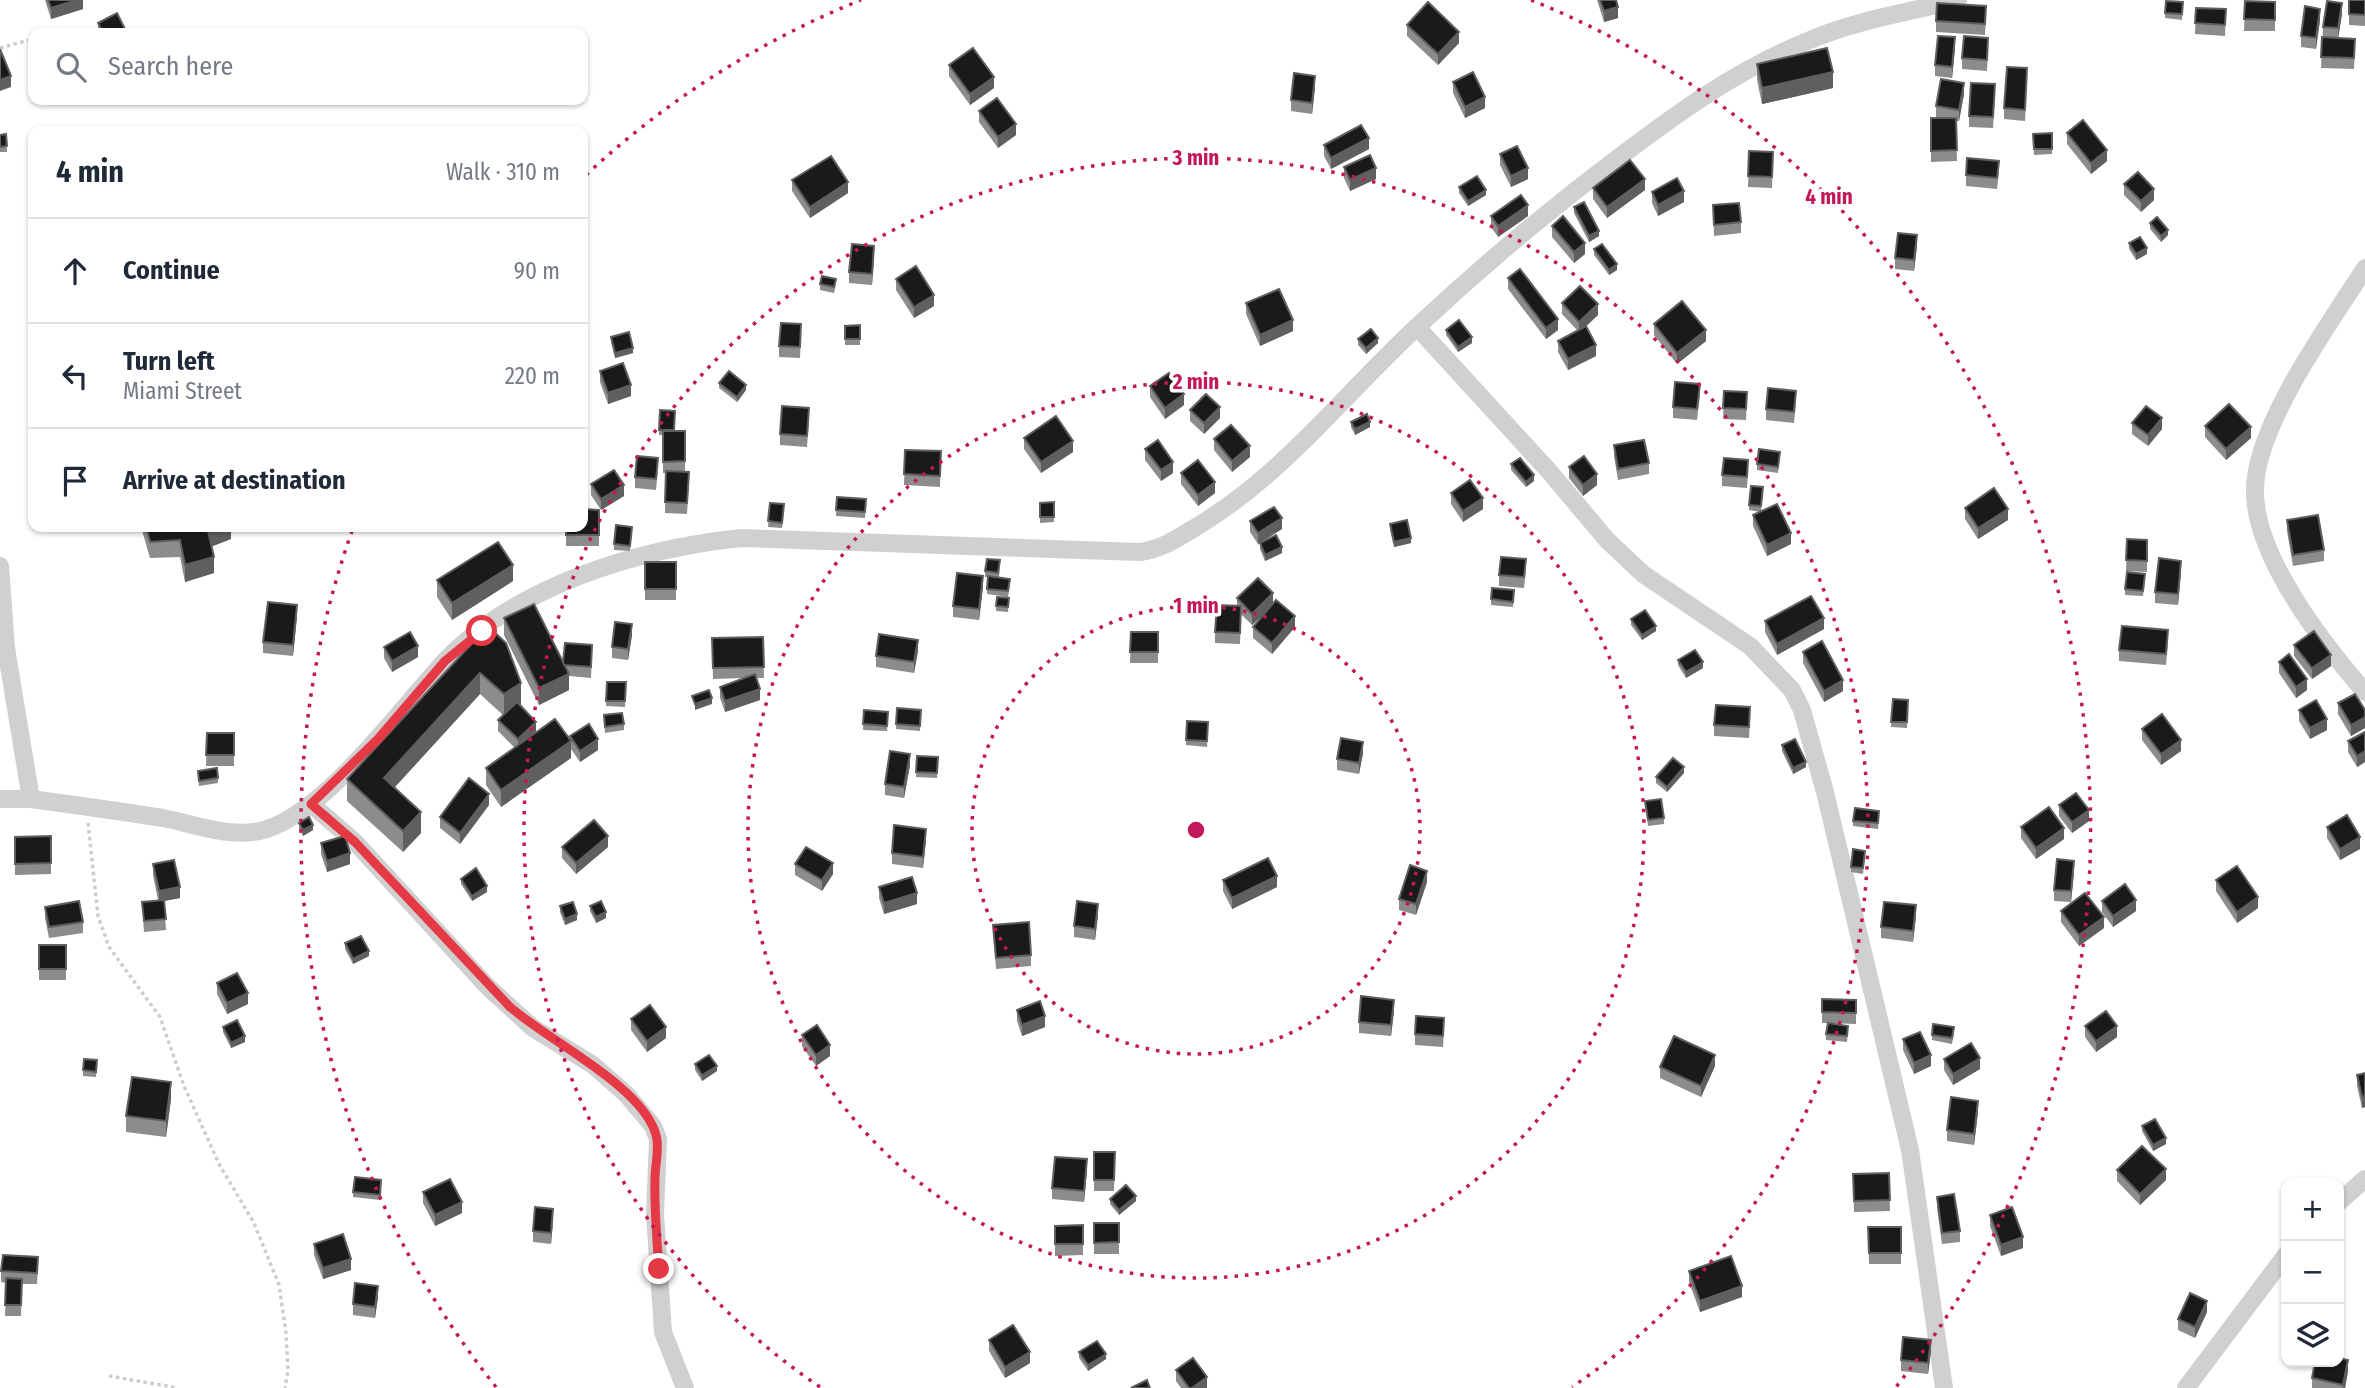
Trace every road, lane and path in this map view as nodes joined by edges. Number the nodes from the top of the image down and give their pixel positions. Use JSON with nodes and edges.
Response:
{"nodes":[{"id":1,"x":1958,"y":0,"type":"edge"},
{"id":2,"x":28,"y":40,"type":"edge"},
{"id":3,"x":0,"y":48,"type":"edge"},
{"id":4,"x":2365,"y":268,"type":"edge"},
{"id":5,"x":1417,"y":327,"type":"junction"},
{"id":6,"x":0,"y":566,"type":"edge"},
{"id":7,"x":2365,"y":692,"type":"edge"},
{"id":8,"x":0,"y":799,"type":"edge"},
{"id":9,"x":31,"y":799,"type":"junction"},
{"id":10,"x":311,"y":804,"type":"junction"},
{"id":11,"x":86,"y":807,"type":"junction"},
{"id":12,"x":2365,"y":1179,"type":"edge"},
{"id":13,"x":2344,"y":1198,"type":"edge"},
{"id":14,"x":2281,"y":1262,"type":"edge"},
{"id":15,"x":109,"y":1376,"type":"dead end"},
{"id":16,"x":178,"y":1388,"type":"edge"},
{"id":17,"x":285,"y":1388,"type":"edge"},
{"id":18,"x":685,"y":1388,"type":"edge"},
{"id":19,"x":1944,"y":1388,"type":"edge"},
{"id":20,"x":2186,"y":1388,"type":"edge"}],
"edges":[{"from":1,"to":5,"type":"street"},
{"from":2,"to":3,"type":"path"},
{"from":4,"to":7,"type":"street"},
{"from":5,"to":10,"type":"street"},
{"from":5,"to":19,"type":"street"},
{"from":6,"to":9,"type":"street"},
{"from":8,"to":9,"type":"street"},
{"from":9,"to":11,"type":"street"},
{"from":10,"to":11,"type":"street"},
{"from":10,"to":18,"type":"street"},
{"from":11,"to":17,"type":"path"},
{"from":12,"to":13,"type":"street"},
{"from":14,"to":20,"type":"street"},
{"from":15,"to":16,"type":"path"}]}
